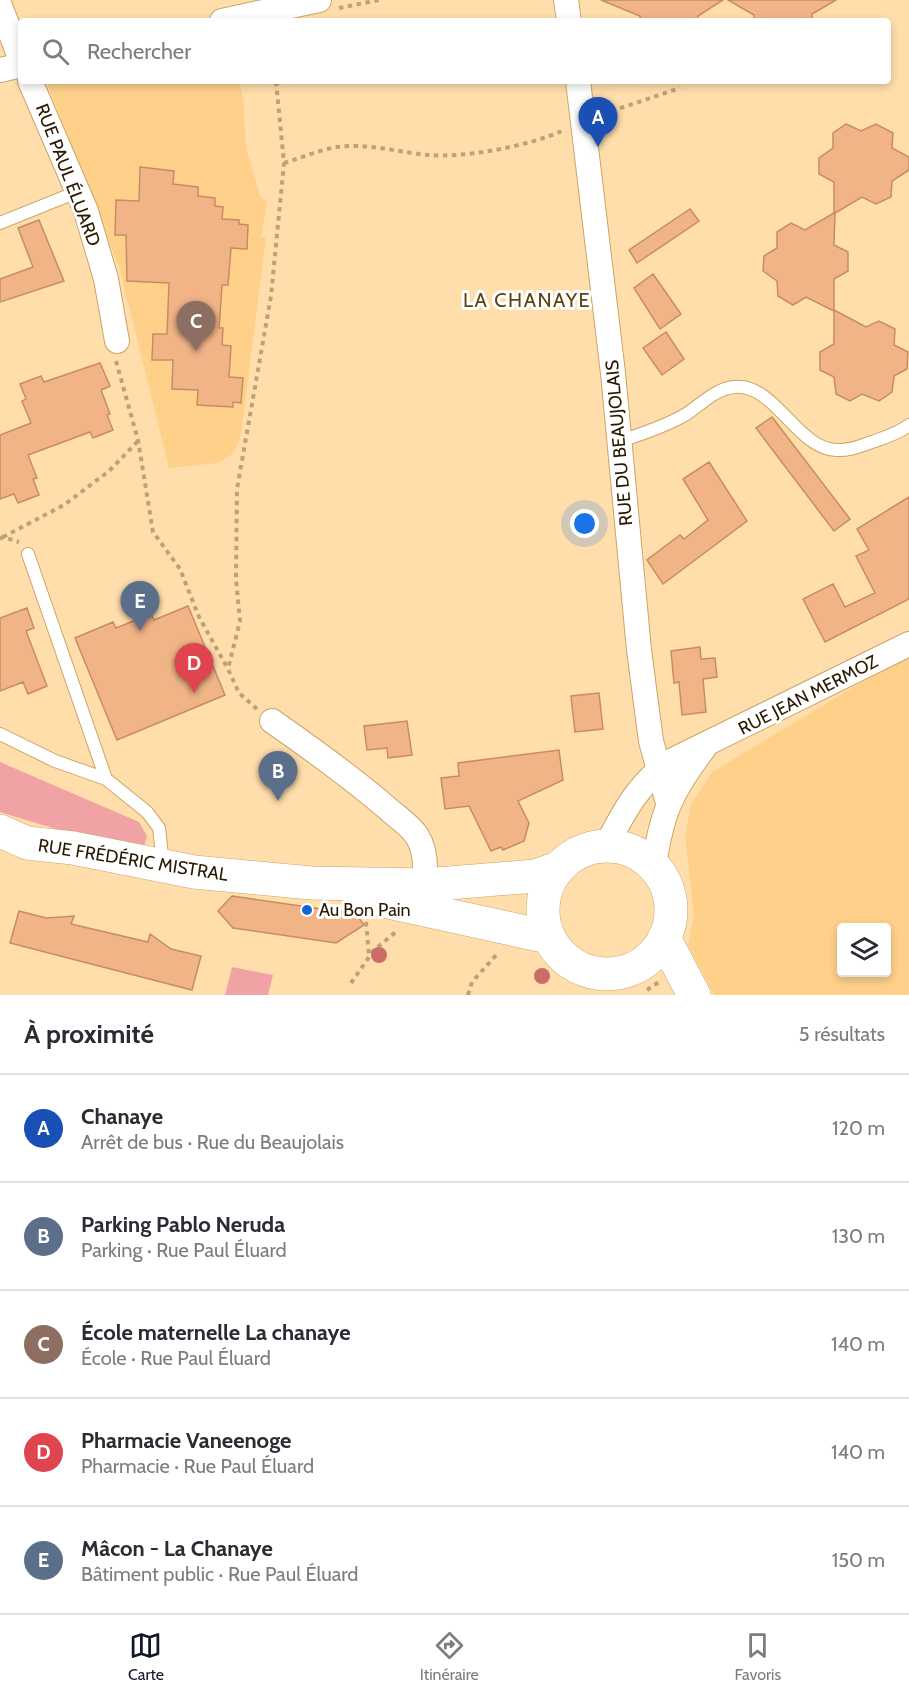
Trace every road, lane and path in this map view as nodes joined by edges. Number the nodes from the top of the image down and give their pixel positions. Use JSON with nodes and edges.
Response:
{"nodes":[{"id":1,"x":319,"y":0,"type":"edge"},
{"id":2,"x":566,"y":0,"type":"edge"},
{"id":3,"x":0,"y":6,"type":"edge"},
{"id":4,"x":236,"y":18,"type":"edge"},
{"id":5,"x":569,"y":18,"type":"edge"},
{"id":6,"x":18,"y":52,"type":"edge"},
{"id":7,"x":18,"y":66,"type":"edge"},
{"id":8,"x":0,"y":70,"type":"edge"},
{"id":9,"x":31,"y":84,"type":"edge"},
{"id":10,"x":276,"y":84,"type":"edge"},
{"id":11,"x":578,"y":84,"type":"edge"},
{"id":12,"x":680,"y":88,"type":"dead end"},
{"id":13,"x":584,"y":121,"type":"junction"},
{"id":14,"x":284,"y":163,"type":"junction"},
{"id":15,"x":77,"y":192,"type":"junction"},
{"id":16,"x":0,"y":223,"type":"edge"},
{"id":17,"x":117,"y":341,"type":"joint"},
{"id":18,"x":909,"y":425,"type":"edge"},
{"id":19,"x":138,"y":440,"type":"junction"},
{"id":20,"x":620,"y":441,"type":"junction"},
{"id":21,"x":3,"y":537,"type":"dead end"},
{"id":22,"x":28,"y":554,"type":"dead end"},
{"id":23,"x":909,"y":644,"type":"edge"},
{"id":24,"x":228,"y":669,"type":"junction"},
{"id":25,"x":272,"y":722,"type":"joint"},
{"id":26,"x":0,"y":734,"type":"edge"},
{"id":27,"x":706,"y":745,"type":"junction"},
{"id":28,"x":657,"y":770,"type":"junction"},
{"id":29,"x":106,"y":779,"type":"junction"},
{"id":30,"x":668,"y":803,"type":"junction"},
{"id":31,"x":9,"y":841,"type":"edge"},
{"id":32,"x":606,"y":846,"type":"junction"},
{"id":33,"x":164,"y":866,"type":"junction"},
{"id":34,"x":654,"y":867,"type":"junction"},
{"id":35,"x":558,"y":868,"type":"junction"},
{"id":36,"x":419,"y":896,"type":"junction"},
{"id":37,"x":366,"y":912,"type":"dead end"},
{"id":38,"x":548,"y":937,"type":"junction"},
{"id":39,"x":664,"y":938,"type":"junction"},
{"id":40,"x":369,"y":958,"type":"junction"},
{"id":41,"x":605,"y":974,"type":"junction"},
{"id":42,"x":351,"y":983,"type":"dead end"},
{"id":43,"x":633,"y":995,"type":"edge"},
{"id":44,"x":694,"y":995,"type":"edge"}],
"edges":[{"from":1,"to":4,"type":"street"},
{"from":2,"to":5,"type":"street"},
{"from":3,"to":6,"type":"street"},
{"from":7,"to":8,"type":"street"},
{"from":9,"to":15,"type":"street","name":"RUE PAUL ÉLUARD"},
{"from":10,"to":14,"type":"path"},
{"from":11,"to":13,"type":"street","name":"RUE DU BEAUJOLAIS"},
{"from":12,"to":13,"type":"path"},
{"from":13,"to":14,"type":"path"},
{"from":13,"to":20,"type":"street","name":"RUE DU BEAUJOLAIS"},
{"from":14,"to":24,"type":"path"},
{"from":15,"to":16,"type":"lane"},
{"from":15,"to":17,"type":"street","name":"RUE PAUL ÉLUARD"},
{"from":17,"to":19,"type":"path"},
{"from":18,"to":20,"type":"lane"},
{"from":19,"to":21,"type":"path"},
{"from":19,"to":24,"type":"path"},
{"from":20,"to":28,"type":"street","name":"RUE DU BEAUJOLAIS"},
{"from":22,"to":29,"type":"lane"},
{"from":23,"to":27,"type":"street","name":"RUE JEAN MERMOZ"},
{"from":24,"to":25,"type":"path"},
{"from":25,"to":36,"type":"street"},
{"from":26,"to":29,"type":"lane"},
{"from":27,"to":28,"type":"street","name":"RUE JEAN MERMOZ"},
{"from":27,"to":30,"type":"street"},
{"from":28,"to":30,"type":"street","name":"RUE DU BEAUJOLAIS"},
{"from":28,"to":32,"type":"street","name":"RUE JEAN MERMOZ"},
{"from":29,"to":33,"type":"lane"},
{"from":30,"to":34,"type":"street"},
{"from":31,"to":33,"type":"street","name":"RUE FRÉDÉRIC MISTRAL"},
{"from":32,"to":34,"type":"street"},
{"from":32,"to":35,"type":"street"},
{"from":33,"to":36,"type":"street","name":"RUE FRÉDÉRIC MISTRAL"},
{"from":34,"to":39,"type":"street"},
{"from":35,"to":36,"type":"street","name":"RUE FRÉDÉRIC MISTRAL"},
{"from":35,"to":38,"type":"street"},
{"from":36,"to":38,"type":"street","name":"RUE FRÉDÉRIC MISTRAL"},
{"from":36,"to":40,"type":"path"},
{"from":37,"to":40,"type":"path"},
{"from":38,"to":41,"type":"street"},
{"from":39,"to":41,"type":"street"},
{"from":39,"to":44,"type":"street"},
{"from":40,"to":42,"type":"path"},
{"from":41,"to":43,"type":"street"}]}
